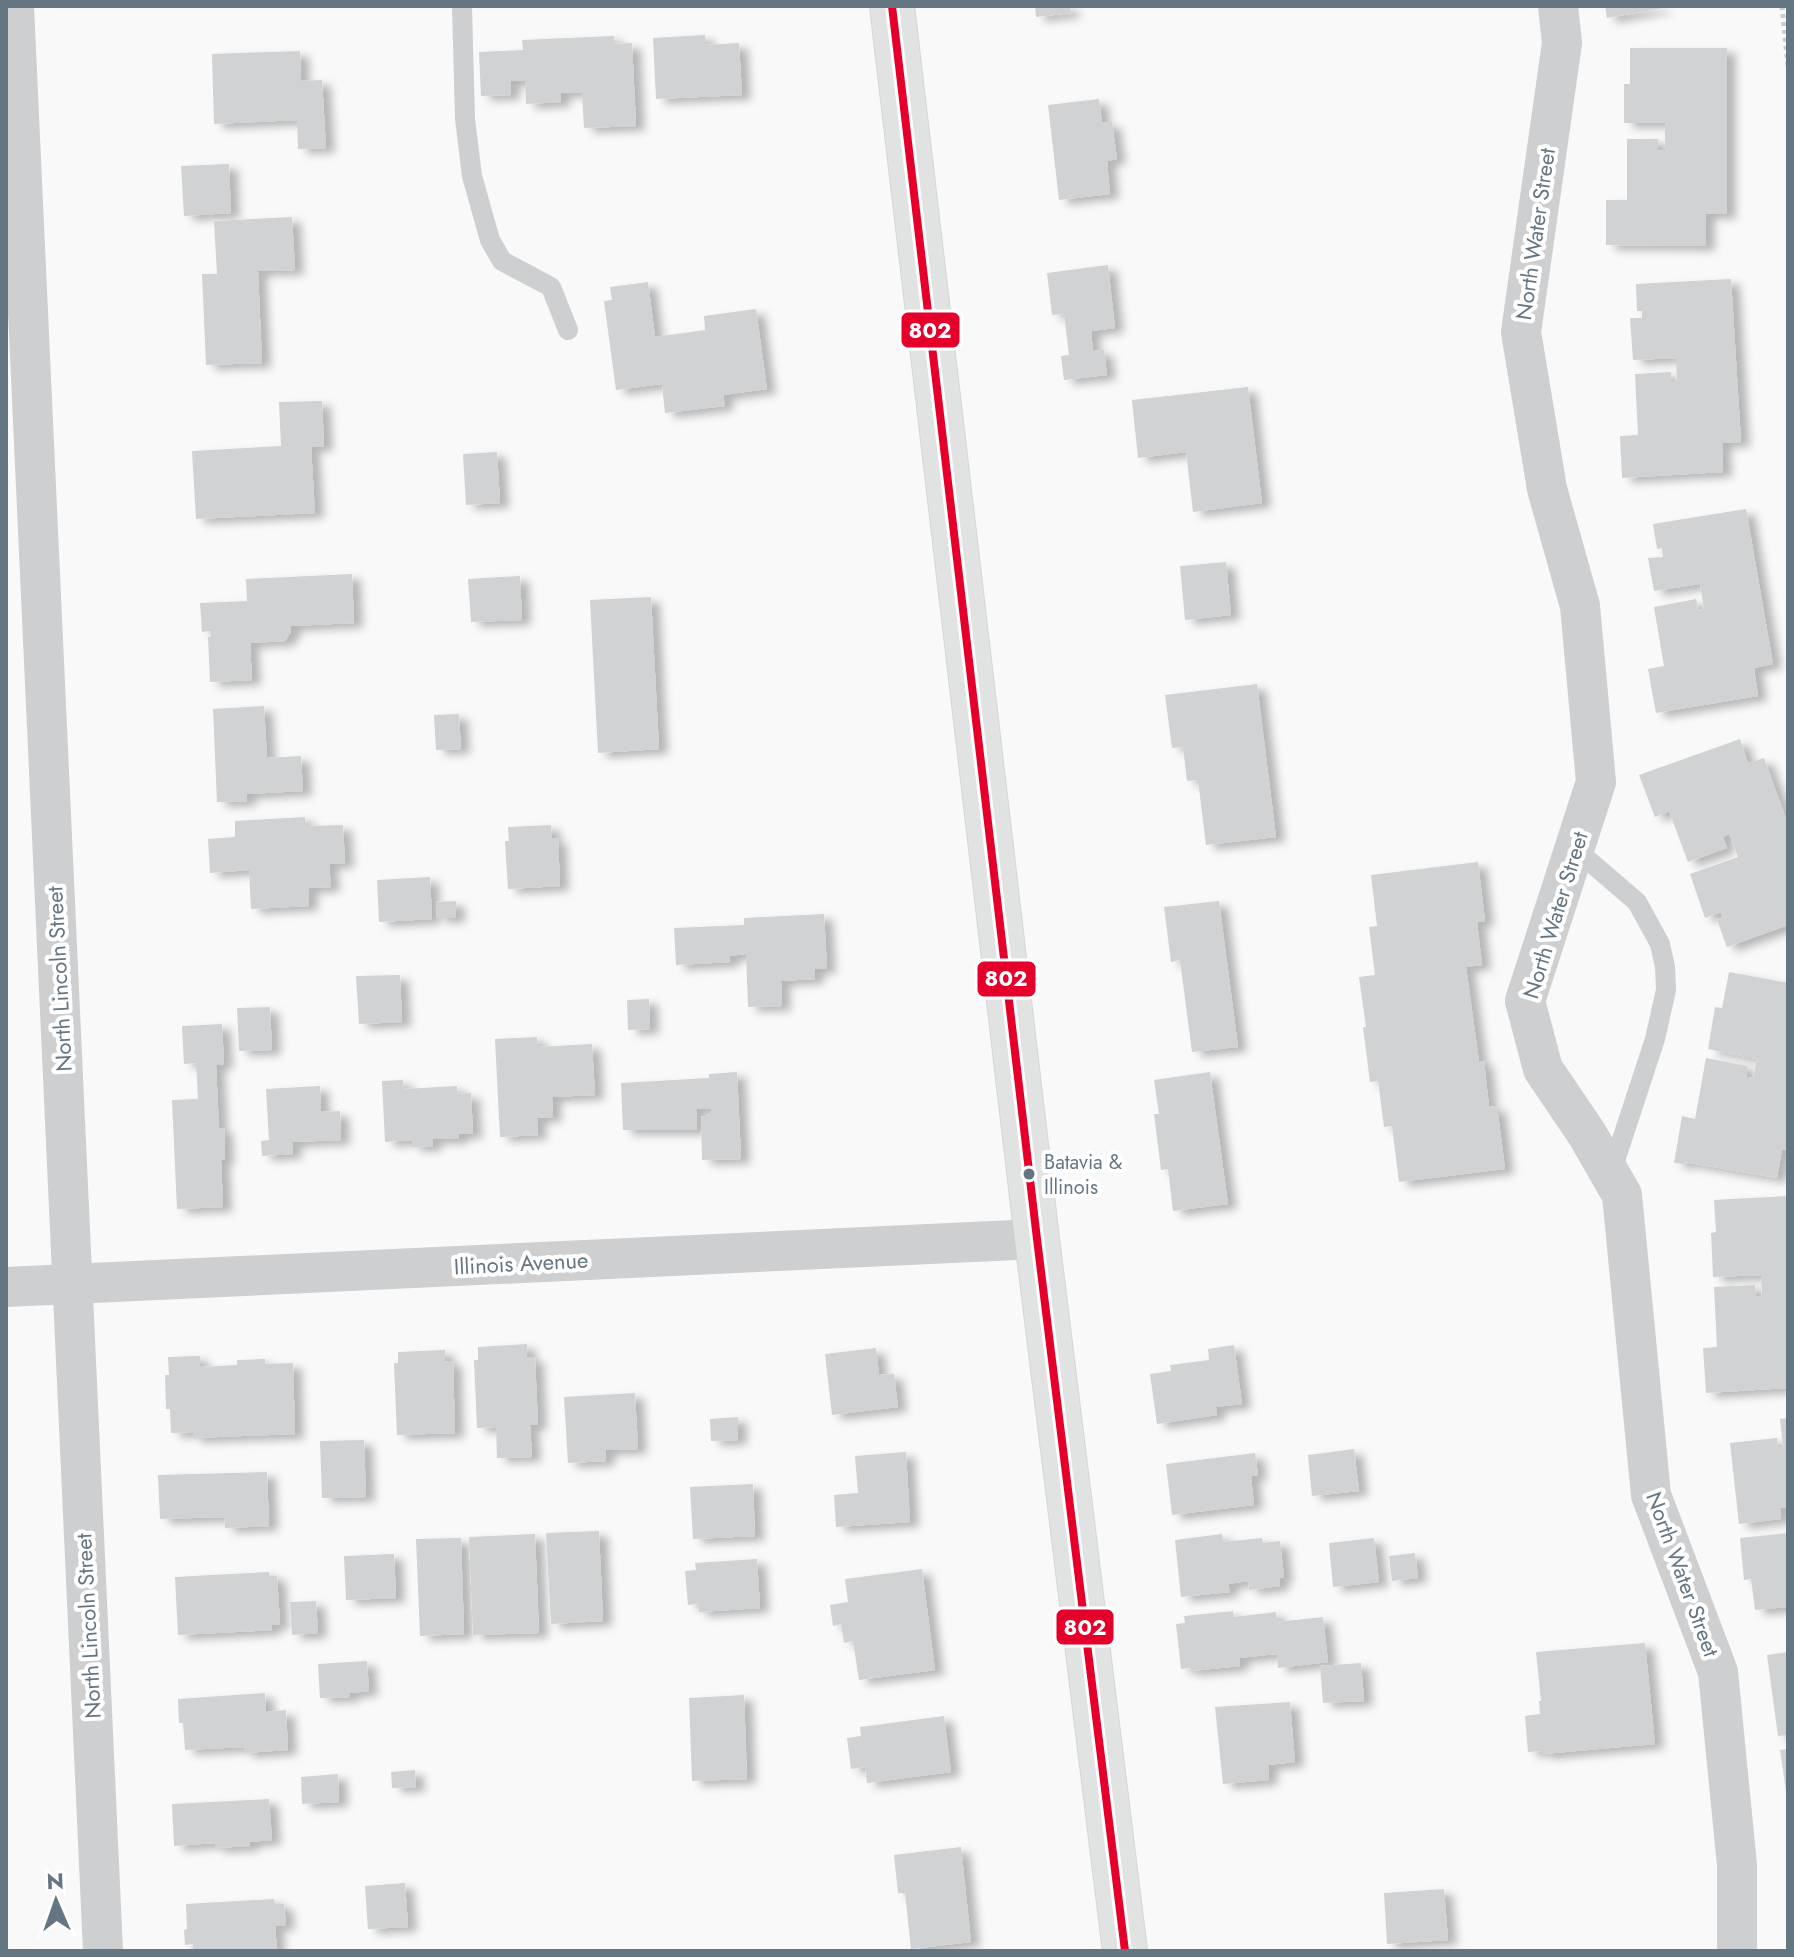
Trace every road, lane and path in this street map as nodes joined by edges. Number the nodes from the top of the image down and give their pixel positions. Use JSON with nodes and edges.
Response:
{"nodes":[{"id":1,"x":14,"y":6,"type":"edge"},
{"id":2,"x":462,"y":6,"type":"edge"},
{"id":3,"x":892,"y":6,"type":"edge"},
{"id":4,"x":1782,"y":6,"type":"edge"},
{"id":5,"x":1560,"y":25,"type":"edge"},
{"id":6,"x":1788,"y":66,"type":"edge"},
{"id":7,"x":568,"y":330,"type":"dead end"},
{"id":8,"x":1574,"y":848,"type":"junction"},
{"id":9,"x":1611,"y":1175,"type":"junction"},
{"id":10,"x":1037,"y":1239,"type":"junction"},
{"id":11,"x":72,"y":1284,"type":"junction"},
{"id":12,"x":6,"y":1287,"type":"edge"},
{"id":13,"x":103,"y":1951,"type":"edge"},
{"id":14,"x":1125,"y":1951,"type":"edge"},
{"id":15,"x":1737,"y":1951,"type":"edge"}],
"edges":[{"from":1,"to":11,"type":"street","name":"North Lincoln Street"},
{"from":2,"to":7,"type":"lane"},
{"from":3,"to":10,"type":"main road"},
{"from":4,"to":6,"type":"path"},
{"from":5,"to":8,"type":"street","name":"North Water Street"},
{"from":8,"to":9,"type":"street","name":"North Water Street"},
{"from":8,"to":9,"type":"lane"},
{"from":9,"to":15,"type":"street","name":"North Water Street"},
{"from":10,"to":11,"type":"street","name":"Illinois Avenue"},
{"from":10,"to":14,"type":"main road"},
{"from":11,"to":12,"type":"street","name":"Illinois Avenue"},
{"from":11,"to":13,"type":"street","name":"North Lincoln Street"}]}
